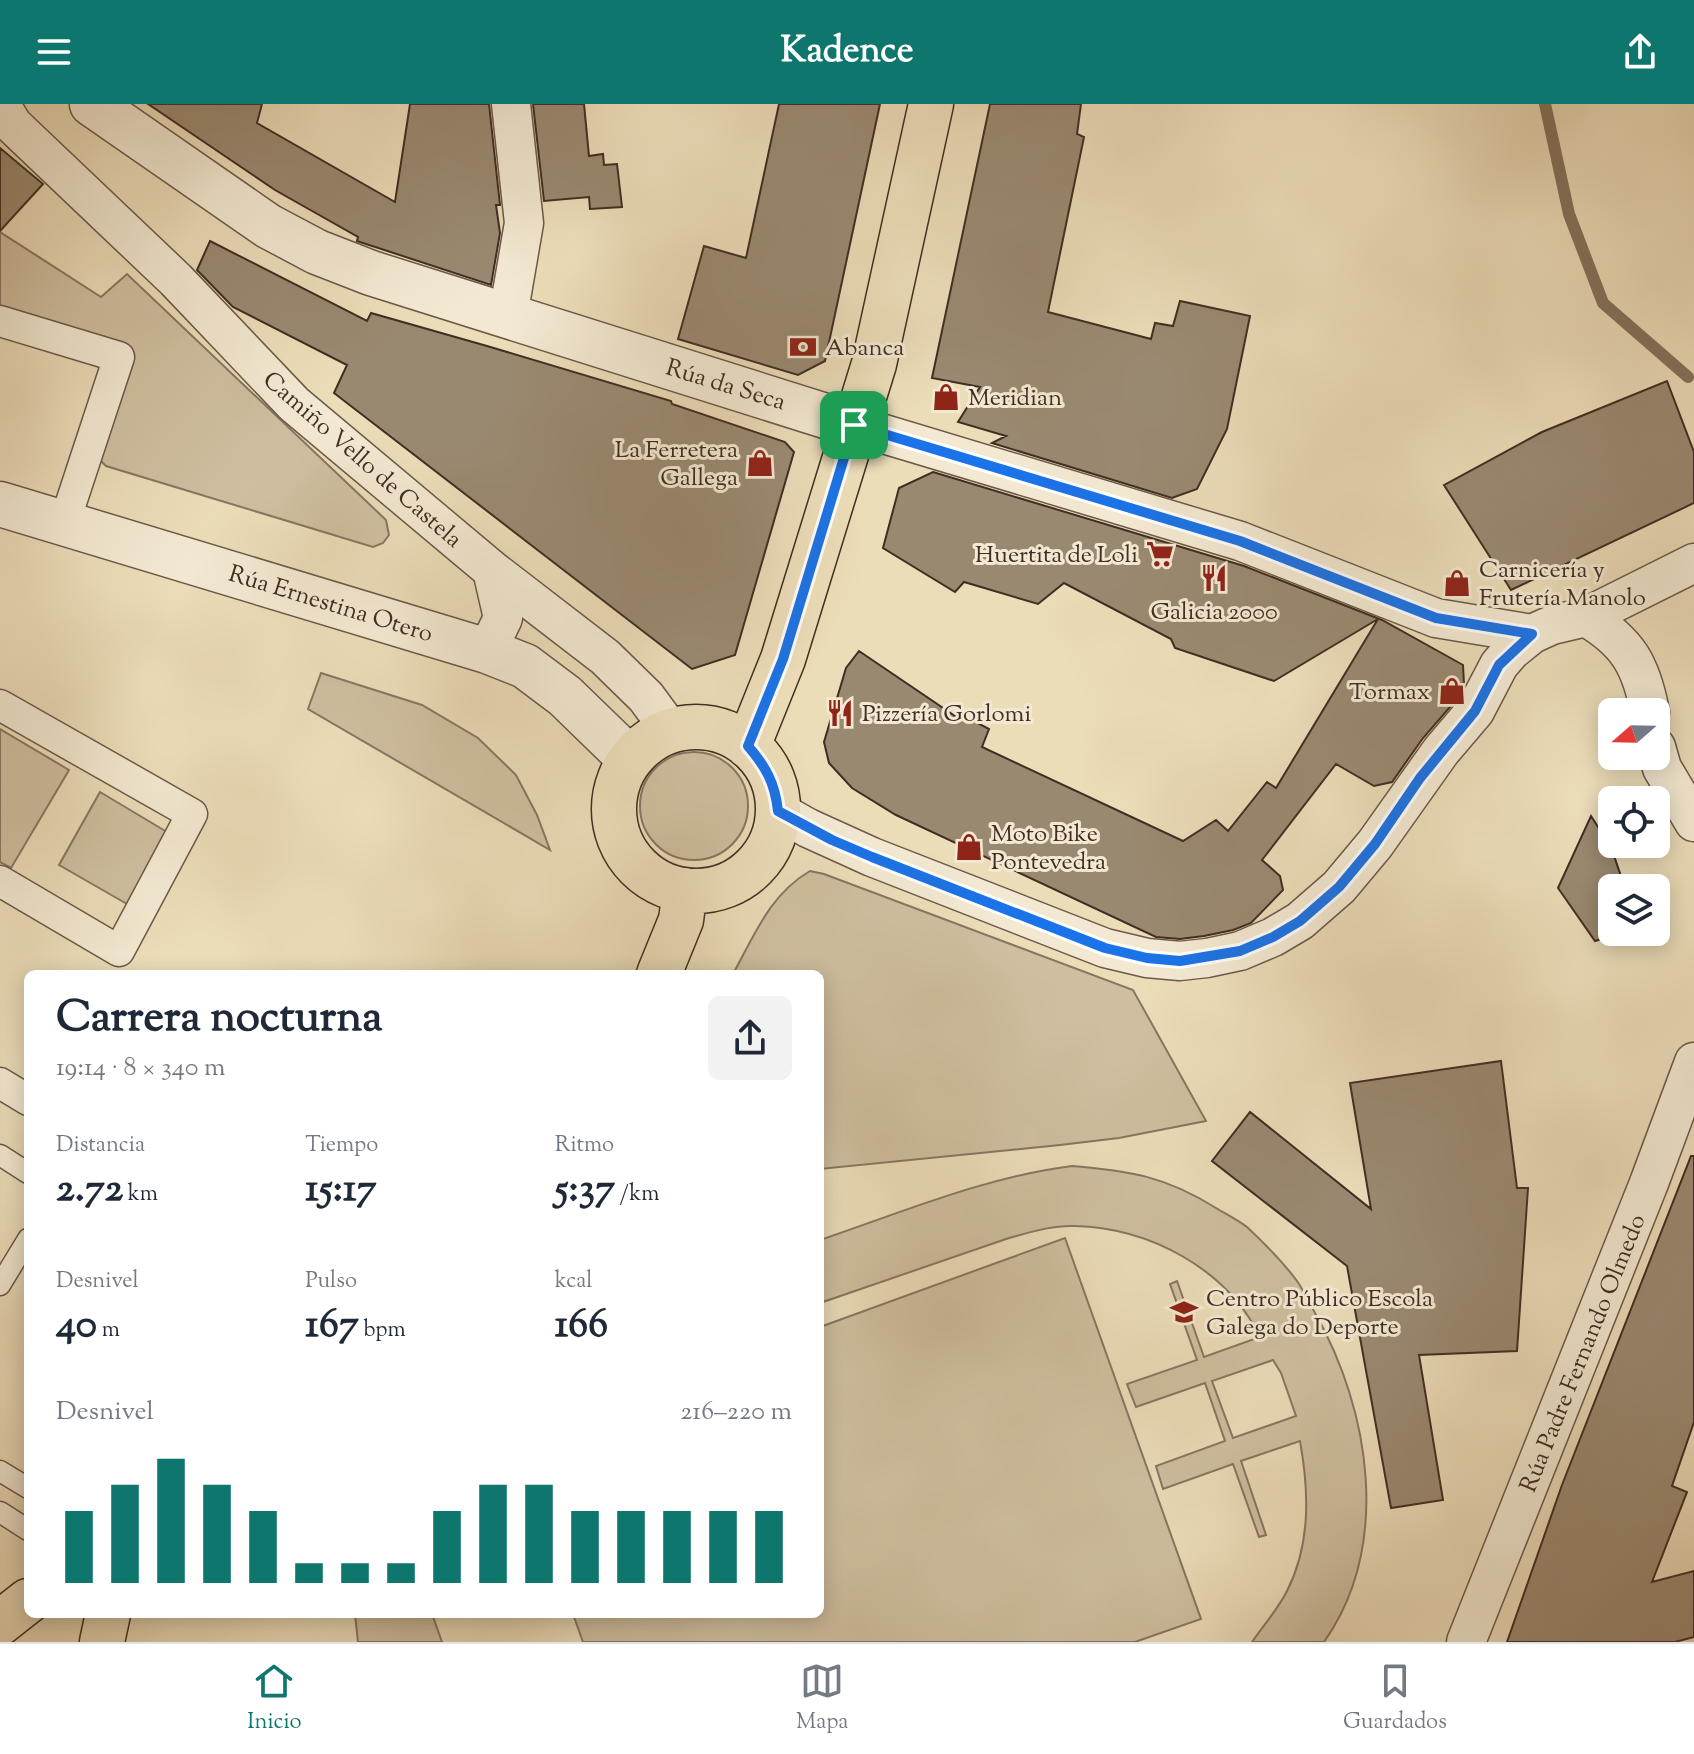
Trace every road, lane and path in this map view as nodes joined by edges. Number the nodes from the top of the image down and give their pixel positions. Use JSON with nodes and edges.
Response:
{"nodes":[{"id":1,"x":0,"y":104,"type":"edge"},
{"id":2,"x":92,"y":104,"type":"edge"},
{"id":3,"x":511,"y":104,"type":"edge"},
{"id":4,"x":931,"y":104,"type":"edge"},
{"id":5,"x":508,"y":316,"type":"junction"},
{"id":6,"x":0,"y":321,"type":"edge"},
{"id":7,"x":854,"y":425,"type":"junction"},
{"id":8,"x":0,"y":504,"type":"edge"},
{"id":9,"x":64,"y":524,"type":"junction"},
{"id":10,"x":1694,"y":563,"type":"edge"},
{"id":11,"x":492,"y":570,"type":"junction"},
{"id":12,"x":1586,"y":617,"type":"junction"},
{"id":13,"x":1532,"y":634,"type":"junction"},
{"id":14,"x":487,"y":651,"type":"junction"},
{"id":15,"x":1647,"y":698,"type":"edge"},
{"id":16,"x":0,"y":705,"type":"edge"},
{"id":17,"x":671,"y":731,"type":"junction"},
{"id":18,"x":748,"y":746,"type":"junction"},
{"id":19,"x":630,"y":759,"type":"junction"},
{"id":20,"x":1663,"y":770,"type":"edge"},
{"id":21,"x":778,"y":811,"type":"junction"},
{"id":22,"x":1694,"y":822,"type":"edge"},
{"id":23,"x":0,"y":881,"type":"edge"},
{"id":24,"x":685,"y":890,"type":"junction"},
{"id":25,"x":661,"y":970,"type":"edge"},
{"id":26,"x":1694,"y":1062,"type":"edge"},
{"id":27,"x":0,"y":1083,"type":"edge"},
{"id":28,"x":24,"y":1098,"type":"edge"},
{"id":29,"x":0,"y":1155,"type":"edge"},
{"id":30,"x":24,"y":1170,"type":"edge"},
{"id":31,"x":24,"y":1246,"type":"edge"},
{"id":32,"x":0,"y":1285,"type":"edge"},
{"id":33,"x":0,"y":1471,"type":"edge"},
{"id":34,"x":24,"y":1486,"type":"edge"},
{"id":35,"x":0,"y":1512,"type":"edge"},
{"id":36,"x":24,"y":1527,"type":"edge"},
{"id":37,"x":24,"y":1604,"type":"edge"},
{"id":38,"x":107,"y":1618,"type":"edge"},
{"id":39,"x":0,"y":1623,"type":"edge"},
{"id":40,"x":102,"y":1642,"type":"edge"},
{"id":41,"x":1466,"y":1642,"type":"edge"}],
"edges":[{"from":1,"to":11,"type":"street","name":"Camiño Vello de Castela"},
{"from":2,"to":5,"type":"street","name":"Rúa da Seca"},
{"from":3,"to":5,"type":"street"},
{"from":4,"to":7,"type":"main road"},
{"from":5,"to":7,"type":"street","name":"Rúa da Seca"},
{"from":6,"to":9,"type":"street"},
{"from":7,"to":13,"type":"street","name":"Rúa da Seca"},
{"from":7,"to":18,"type":"main road"},
{"from":8,"to":9,"type":"street","name":"Rúa Ernestina Otero"},
{"from":9,"to":14,"type":"street","name":"Rúa Ernestina Otero"},
{"from":10,"to":12,"type":"street"},
{"from":11,"to":14,"type":"street"},
{"from":11,"to":17,"type":"street","name":"Camiño Vello de Castela"},
{"from":12,"to":13,"type":"street"},
{"from":12,"to":15,"type":"street"},
{"from":13,"to":21,"type":"street"},
{"from":14,"to":19,"type":"street","name":"Rúa Ernestina Otero"},
{"from":16,"to":23,"type":"street"},
{"from":17,"to":18,"type":"main road"},
{"from":17,"to":19,"type":"main road"},
{"from":18,"to":21,"type":"main road"},
{"from":19,"to":24,"type":"main road"},
{"from":20,"to":22,"type":"street"},
{"from":21,"to":24,"type":"main road"},
{"from":24,"to":25,"type":"main road"},
{"from":26,"to":41,"type":"street","name":"Rúa Padre Fernando Olmedo"},
{"from":27,"to":28,"type":"street"},
{"from":29,"to":30,"type":"lane"},
{"from":31,"to":32,"type":"lane"},
{"from":33,"to":34,"type":"lane"},
{"from":35,"to":36,"type":"lane"},
{"from":37,"to":39,"type":"main road"},
{"from":38,"to":40,"type":"main road"}]}
